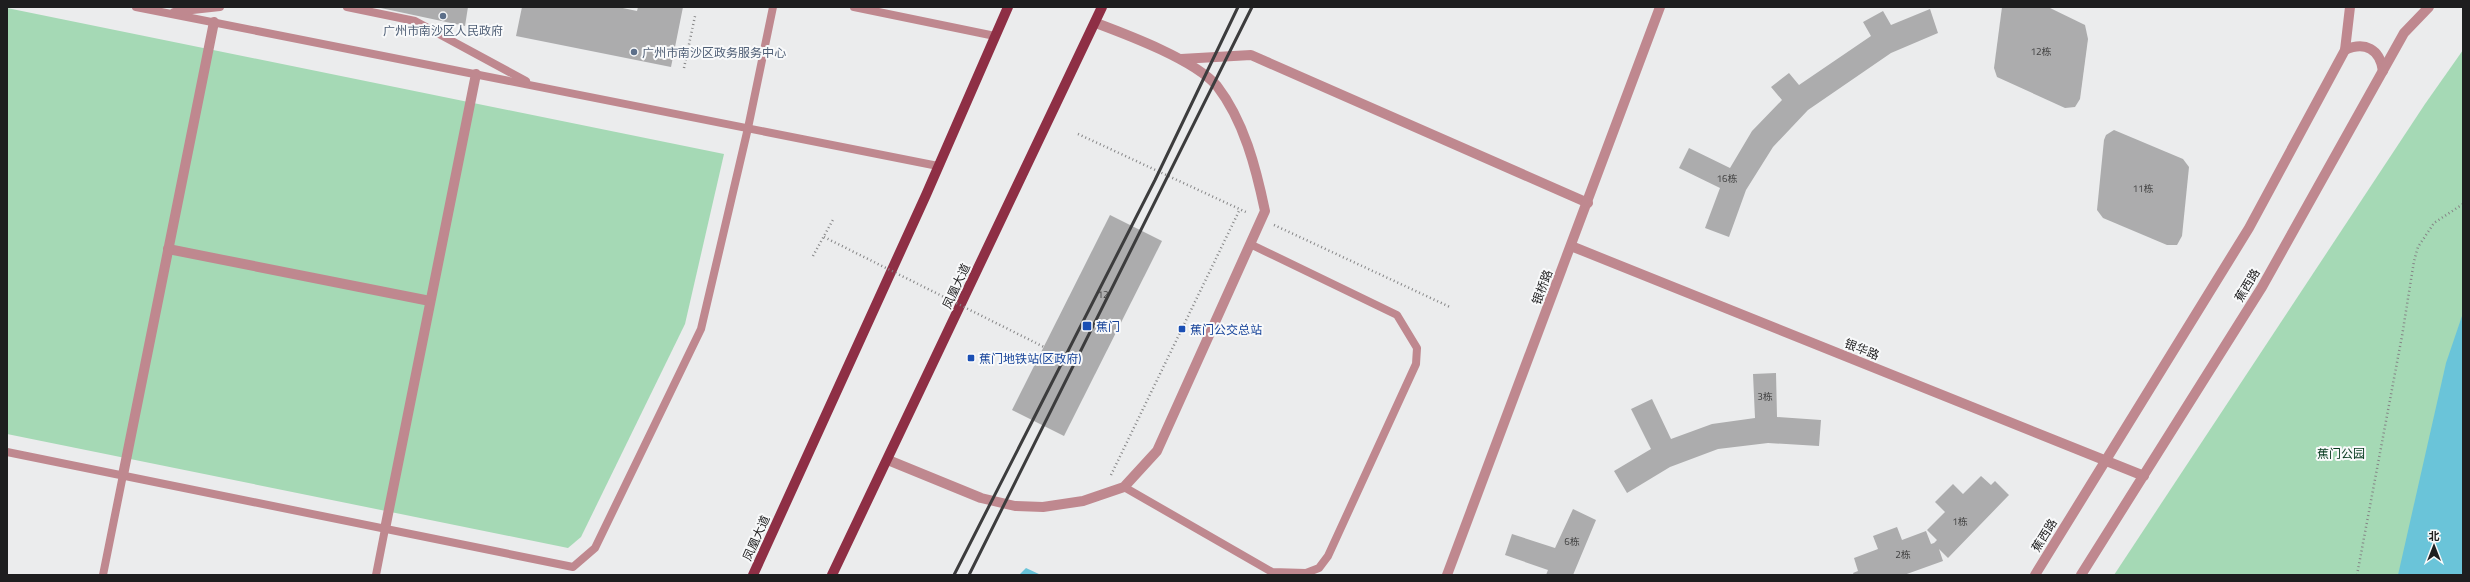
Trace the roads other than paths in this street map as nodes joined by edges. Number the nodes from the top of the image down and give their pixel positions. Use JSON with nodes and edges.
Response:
{"nodes":[{"id":1,"x":136,"y":7,"type":"edge"},
{"id":2,"x":220,"y":7,"type":"edge"},
{"id":3,"x":347,"y":7,"type":"edge"},
{"id":4,"x":772,"y":7,"type":"edge"},
{"id":5,"x":854,"y":7,"type":"edge"},
{"id":6,"x":1008,"y":7,"type":"edge"},
{"id":7,"x":1102,"y":7,"type":"edge"},
{"id":8,"x":1660,"y":7,"type":"edge"},
{"id":9,"x":2350,"y":7,"type":"edge"},
{"id":10,"x":2429,"y":7,"type":"edge"},
{"id":11,"x":165,"y":13,"type":"junction"},
{"id":12,"x":214,"y":22,"type":"junction"},
{"id":13,"x":1096,"y":23,"type":"junction"},
{"id":14,"x":995,"y":36,"type":"junction"},
{"id":15,"x":2345,"y":50,"type":"junction"},
{"id":16,"x":1181,"y":59,"type":"junction"},
{"id":17,"x":2383,"y":71,"type":"junction"},
{"id":18,"x":476,"y":74,"type":"junction"},
{"id":19,"x":533,"y":86,"type":"junction"},
{"id":20,"x":748,"y":128,"type":"junction"},
{"id":21,"x":938,"y":166,"type":"junction"},
{"id":22,"x":1588,"y":203,"type":"junction"},
{"id":23,"x":1250,"y":244,"type":"junction"},
{"id":24,"x":1572,"y":246,"type":"junction"},
{"id":25,"x":168,"y":249,"type":"junction"},
{"id":26,"x":430,"y":301,"type":"junction"},
{"id":27,"x":7,"y":452,"type":"edge"},
{"id":28,"x":888,"y":460,"type":"junction"},
{"id":29,"x":2106,"y":460,"type":"junction"},
{"id":30,"x":123,"y":475,"type":"junction"},
{"id":31,"x":2144,"y":476,"type":"junction"},
{"id":32,"x":1124,"y":487,"type":"junction"},
{"id":33,"x":385,"y":529,"type":"junction"},
{"id":34,"x":103,"y":575,"type":"edge"},
{"id":35,"x":376,"y":575,"type":"edge"},
{"id":36,"x":753,"y":575,"type":"edge"},
{"id":37,"x":832,"y":575,"type":"edge"},
{"id":38,"x":1447,"y":575,"type":"edge"},
{"id":39,"x":2035,"y":575,"type":"edge"},
{"id":40,"x":2081,"y":575,"type":"edge"}],
"edges":[{"from":1,"to":11,"type":"lane"},
{"from":2,"to":11,"type":"lane"},
{"from":3,"to":19,"type":"lane"},
{"from":4,"to":20,"type":"lane"},
{"from":5,"to":14,"type":"lane"},
{"from":6,"to":14,"type":"main road","name":"凤凰大道"},
{"from":7,"to":13,"type":"main road","name":"凤凰大道"},
{"from":8,"to":22,"type":"street","name":"银桥路"},
{"from":9,"to":15,"type":"street","name":"蕉西路"},
{"from":10,"to":17,"type":"street","name":"蕉西路"},
{"from":11,"to":12,"type":"lane"},
{"from":12,"to":18,"type":"lane"},
{"from":12,"to":25,"type":"street"},
{"from":13,"to":16,"type":"street"},
{"from":13,"to":28,"type":"main road","name":"凤凰大道"},
{"from":14,"to":21,"type":"main road","name":"凤凰大道"},
{"from":15,"to":17,"type":"street"},
{"from":15,"to":29,"type":"street","name":"蕉西路"},
{"from":16,"to":22,"type":"street"},
{"from":16,"to":23,"type":"street"},
{"from":17,"to":31,"type":"street","name":"蕉西路"},
{"from":18,"to":19,"type":"lane"},
{"from":18,"to":26,"type":"street"},
{"from":19,"to":20,"type":"lane"},
{"from":20,"to":21,"type":"lane"},
{"from":20,"to":33,"type":"lane"},
{"from":21,"to":36,"type":"main road","name":"凤凰大道"},
{"from":22,"to":24,"type":"street","name":"银桥路"},
{"from":23,"to":32,"type":"street"},
{"from":23,"to":32,"type":"lane"},
{"from":24,"to":29,"type":"street","name":"银华路"},
{"from":24,"to":38,"type":"street","name":"银桥路"},
{"from":25,"to":26,"type":"street"},
{"from":25,"to":30,"type":"street"},
{"from":26,"to":33,"type":"street"},
{"from":27,"to":30,"type":"lane"},
{"from":28,"to":32,"type":"street"},
{"from":28,"to":37,"type":"main road","name":"凤凰大道"},
{"from":29,"to":31,"type":"street","name":"银华路"},
{"from":29,"to":39,"type":"street","name":"蕉西路"},
{"from":30,"to":33,"type":"lane"},
{"from":30,"to":34,"type":"lane"},
{"from":31,"to":40,"type":"street","name":"蕉西路"},
{"from":33,"to":35,"type":"lane"}]}
